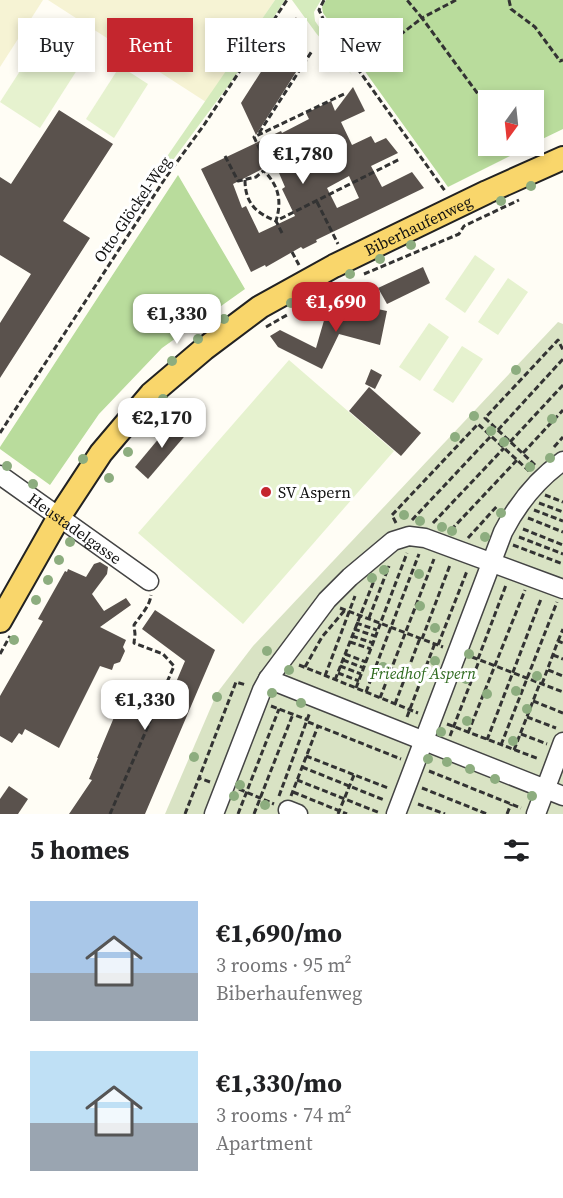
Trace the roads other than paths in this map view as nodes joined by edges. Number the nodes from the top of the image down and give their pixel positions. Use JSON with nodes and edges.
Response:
{"nodes":[{"id":1,"x":563,"y":158,"type":"edge"},
{"id":2,"x":563,"y":460,"type":"edge"},
{"id":3,"x":0,"y":475,"type":"edge"},
{"id":4,"x":59,"y":517,"type":"junction"},
{"id":5,"x":492,"y":563,"type":"junction"},
{"id":6,"x":149,"y":581,"type":"road end"},
{"id":7,"x":550,"y":585,"type":"edge"},
{"id":8,"x":0,"y":621,"type":"edge"},
{"id":9,"x":263,"y":690,"type":"junction"},
{"id":10,"x":424,"y":740,"type":"junction"},
{"id":11,"x":562,"y":740,"type":"edge"},
{"id":12,"x":546,"y":789,"type":"junction"},
{"id":13,"x":563,"y":796,"type":"edge"},
{"id":14,"x":401,"y":799,"type":"edge"},
{"id":15,"x":214,"y":814,"type":"edge"},
{"id":16,"x":536,"y":814,"type":"edge"}],
"edges":[{"from":1,"to":4,"type":"main road","name":"Biberhaufenweg"},
{"from":2,"to":5,"type":"street"},
{"from":3,"to":4,"type":"street","name":"Heustadelgasse"},
{"from":4,"to":6,"type":"street","name":"Heustadelgasse"},
{"from":4,"to":8,"type":"main road","name":"Biberhaufenweg"},
{"from":5,"to":7,"type":"street"},
{"from":5,"to":9,"type":"street"},
{"from":5,"to":10,"type":"street"},
{"from":9,"to":10,"type":"street"},
{"from":9,"to":15,"type":"street"},
{"from":10,"to":12,"type":"street"},
{"from":10,"to":14,"type":"street"},
{"from":11,"to":12,"type":"street"},
{"from":12,"to":13,"type":"street"},
{"from":12,"to":16,"type":"street"}]}
